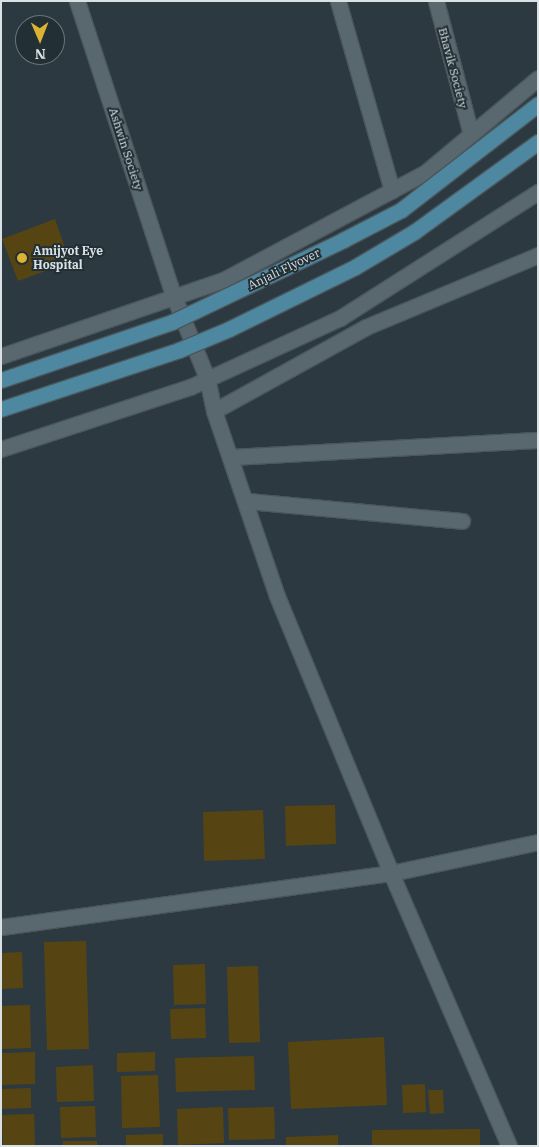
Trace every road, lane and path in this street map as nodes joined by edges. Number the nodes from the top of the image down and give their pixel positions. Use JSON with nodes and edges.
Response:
{"nodes":[{"id":1,"x":77,"y":1,"type":"edge"},
{"id":2,"x":338,"y":1,"type":"edge"},
{"id":3,"x":436,"y":1,"type":"edge"},
{"id":4,"x":538,"y":78,"type":"edge"},
{"id":5,"x":538,"y":104,"type":"edge"},
{"id":6,"x":470,"y":134,"type":"junction"},
{"id":7,"x":538,"y":142,"type":"edge"},
{"id":8,"x":392,"y":190,"type":"junction"},
{"id":9,"x":538,"y":192,"type":"edge"},
{"id":10,"x":538,"y":255,"type":"edge"},
{"id":11,"x":174,"y":297,"type":"junction"},
{"id":12,"x":1,"y":356,"type":"edge"},
{"id":13,"x":207,"y":378,"type":"junction"},
{"id":14,"x":1,"y":380,"type":"edge"},
{"id":15,"x":1,"y":409,"type":"edge"},
{"id":16,"x":214,"y":411,"type":"junction"},
{"id":17,"x":538,"y":440,"type":"edge"},
{"id":18,"x":1,"y":449,"type":"edge"},
{"id":19,"x":230,"y":457,"type":"junction"},
{"id":20,"x":247,"y":501,"type":"junction"},
{"id":21,"x":462,"y":521,"type":"dead end"},
{"id":22,"x":538,"y":842,"type":"edge"},
{"id":23,"x":391,"y":873,"type":"junction"},
{"id":24,"x":1,"y":928,"type":"edge"},
{"id":25,"x":509,"y":1146,"type":"edge"}],
"edges":[{"from":1,"to":11,"type":"street","name":"Ashwin Society"},
{"from":2,"to":8,"type":"street"},
{"from":3,"to":6,"type":"street","name":"Bhavik Society"},
{"from":4,"to":6,"type":"street"},
{"from":5,"to":14,"type":"main road","name":"Anjali Flyover","bridge":true},
{"from":6,"to":8,"type":"street"},
{"from":7,"to":15,"type":"main road","bridge":true},
{"from":8,"to":11,"type":"street"},
{"from":9,"to":13,"type":"street"},
{"from":10,"to":16,"type":"street"},
{"from":11,"to":12,"type":"street"},
{"from":11,"to":13,"type":"street","name":"Ashwin Society"},
{"from":13,"to":16,"type":"street","name":"Ashwin Society"},
{"from":13,"to":18,"type":"street"},
{"from":16,"to":19,"type":"street","name":"Ashwin Society"},
{"from":17,"to":19,"type":"street"},
{"from":19,"to":20,"type":"street","name":"Ashwin Society"},
{"from":20,"to":21,"type":"street"},
{"from":20,"to":23,"type":"street","name":"Ashwin Society"},
{"from":22,"to":23,"type":"street"},
{"from":23,"to":24,"type":"street"},
{"from":23,"to":25,"type":"street","name":"Ashwin Society"}]}
